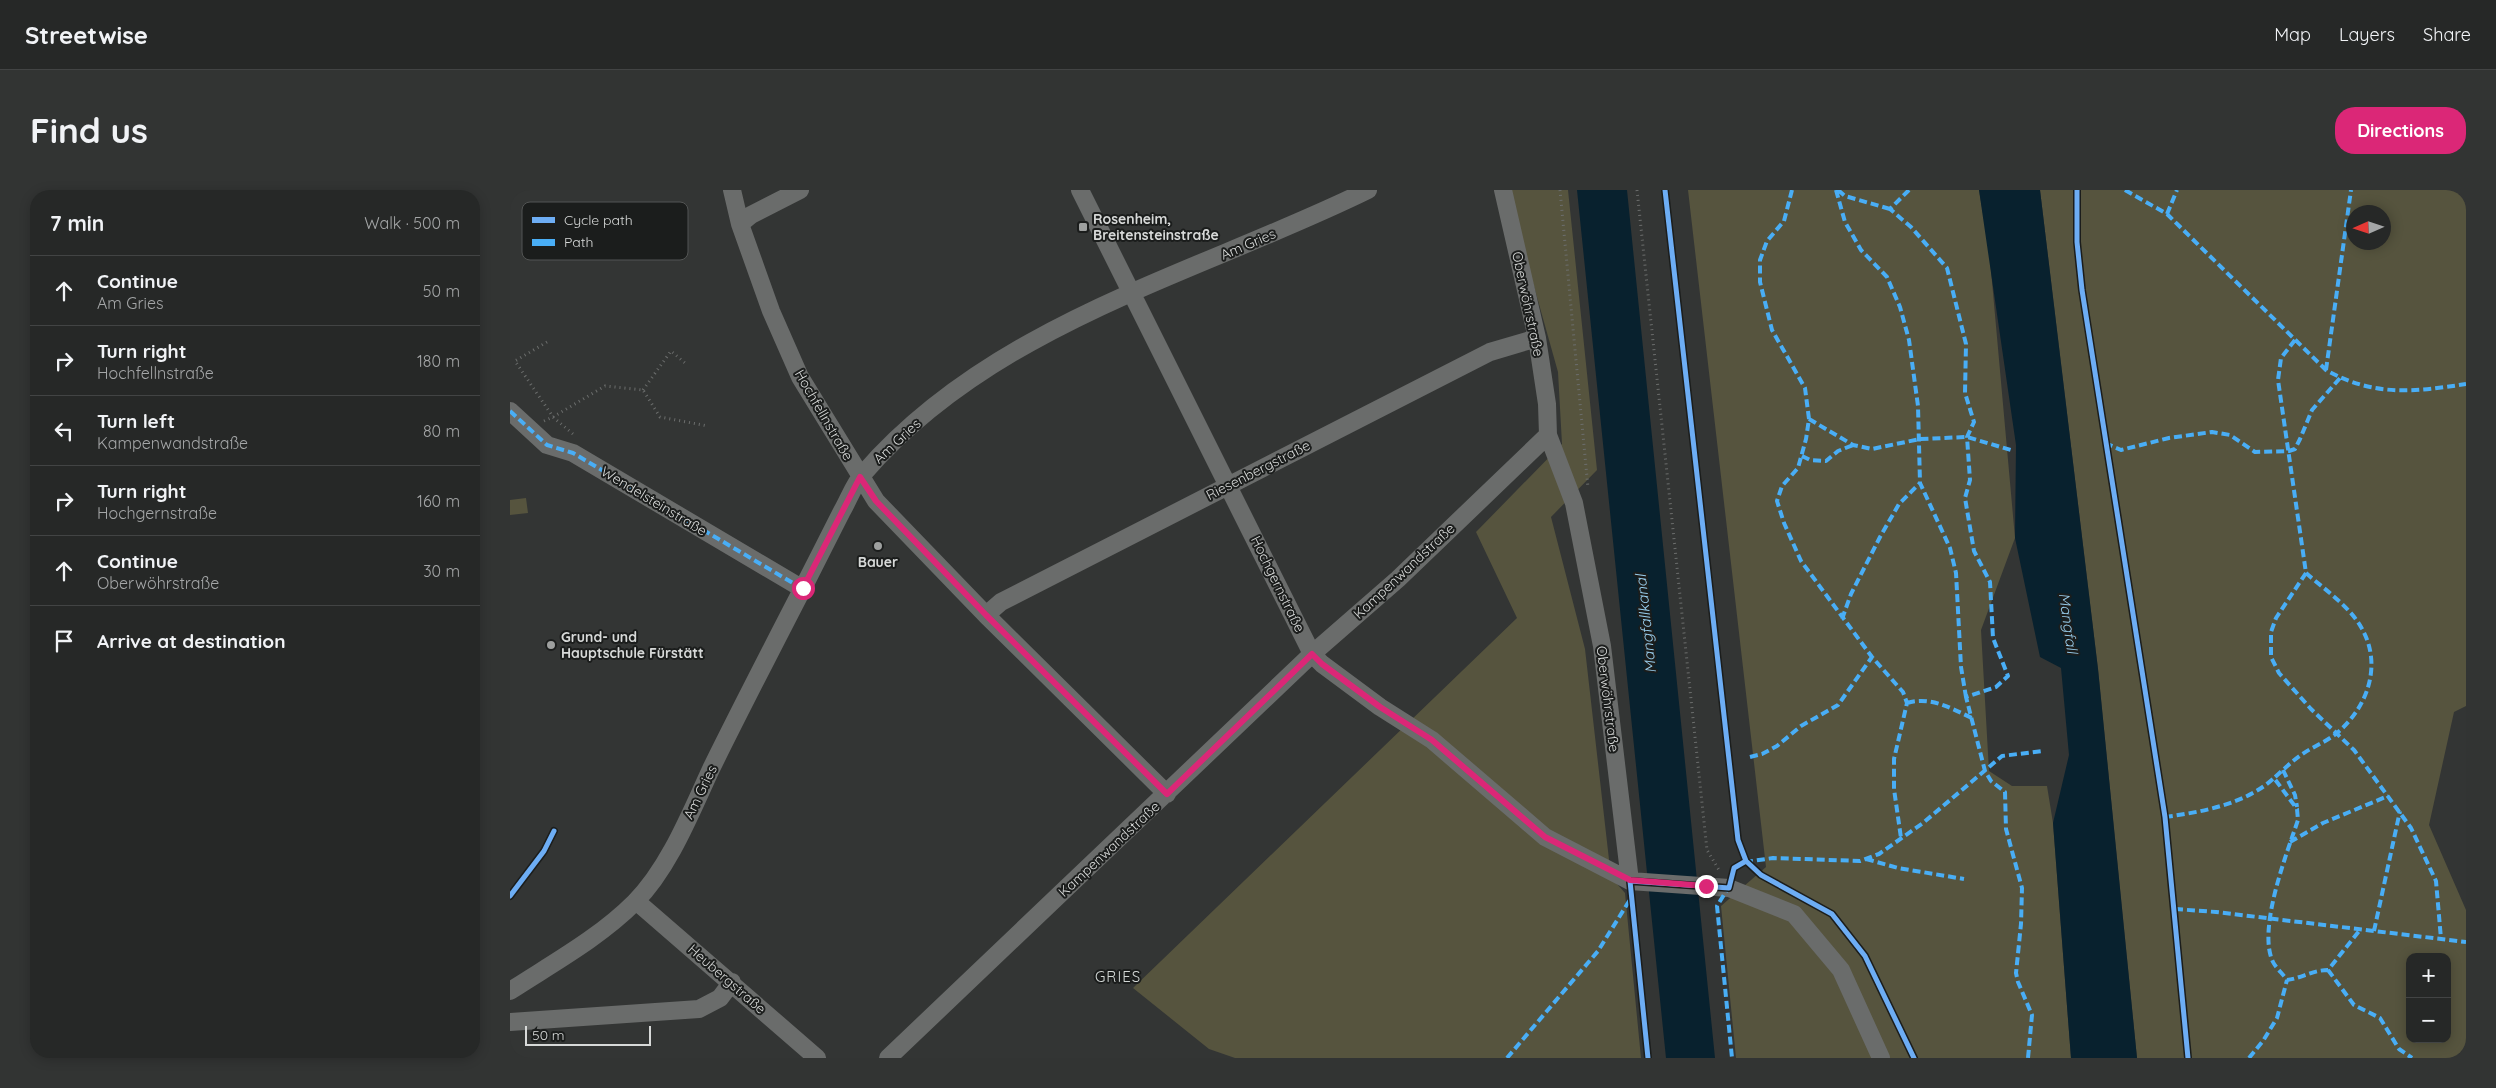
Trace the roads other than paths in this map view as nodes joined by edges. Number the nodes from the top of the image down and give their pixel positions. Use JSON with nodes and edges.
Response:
{"nodes":[{"id":1,"x":732,"y":190,"type":"edge"},
{"id":2,"x":800,"y":190,"type":"edge"},
{"id":3,"x":1080,"y":190,"type":"edge"},
{"id":4,"x":1368,"y":190,"type":"edge"},
{"id":5,"x":1503,"y":190,"type":"edge"},
{"id":6,"x":740,"y":224,"type":"junction"},
{"id":7,"x":1131,"y":293,"type":"junction"},
{"id":8,"x":1537,"y":338,"type":"junction"},
{"id":9,"x":510,"y":411,"type":"edge"},
{"id":10,"x":1548,"y":434,"type":"junction"},
{"id":11,"x":860,"y":477,"type":"junction"},
{"id":12,"x":1229,"y":485,"type":"junction"},
{"id":13,"x":803,"y":588,"type":"junction"},
{"id":14,"x":986,"y":615,"type":"junction"},
{"id":15,"x":1312,"y":654,"type":"junction"},
{"id":16,"x":1167,"y":794,"type":"junction"},
{"id":17,"x":1634,"y":881,"type":"junction"},
{"id":18,"x":636,"y":901,"type":"junction"},
{"id":19,"x":732,"y":982,"type":"junction"},
{"id":20,"x":510,"y":991,"type":"edge"},
{"id":21,"x":510,"y":1022,"type":"edge"},
{"id":22,"x":817,"y":1058,"type":"edge"},
{"id":23,"x":888,"y":1058,"type":"edge"},
{"id":24,"x":1881,"y":1058,"type":"edge"}],
"edges":[{"from":1,"to":6,"type":"street","name":"Hochfellnstraße"},
{"from":2,"to":6,"type":"street"},
{"from":3,"to":7,"type":"street","name":"Hochgernstraße"},
{"from":4,"to":7,"type":"street","name":"Am Gries"},
{"from":5,"to":8,"type":"street","name":"Oberwöhrstraße"},
{"from":6,"to":11,"type":"street","name":"Hochfellnstraße"},
{"from":7,"to":11,"type":"street","name":"Am Gries"},
{"from":7,"to":12,"type":"street","name":"Hochgernstraße"},
{"from":8,"to":10,"type":"street","name":"Oberwöhrstraße"},
{"from":8,"to":12,"type":"street","name":"Riesenbergstraße"},
{"from":9,"to":13,"type":"street","name":"Wendelsteinstraße"},
{"from":10,"to":15,"type":"street","name":"Kampenwandstraße"},
{"from":10,"to":17,"type":"street","name":"Oberwöhrstraße"},
{"from":11,"to":13,"type":"street","name":"Am Gries"},
{"from":11,"to":14,"type":"street","name":"Hochfellnstraße"},
{"from":12,"to":14,"type":"street","name":"Riesenbergstraße"},
{"from":12,"to":15,"type":"street","name":"Hochgernstraße"},
{"from":13,"to":18,"type":"street","name":"Am Gries"},
{"from":14,"to":16,"type":"street","name":"Hochfellnstraße"},
{"from":15,"to":16,"type":"street","name":"Kampenwandstraße"},
{"from":15,"to":17,"type":"street","name":"Hochgernstraße"},
{"from":16,"to":23,"type":"street","name":"Kampenwandstraße"},
{"from":17,"to":24,"type":"street"},
{"from":18,"to":19,"type":"street","name":"Heubergstraße"},
{"from":18,"to":20,"type":"street","name":"Am Gries"},
{"from":19,"to":21,"type":"street"},
{"from":19,"to":22,"type":"street","name":"Heubergstraße"}]}
